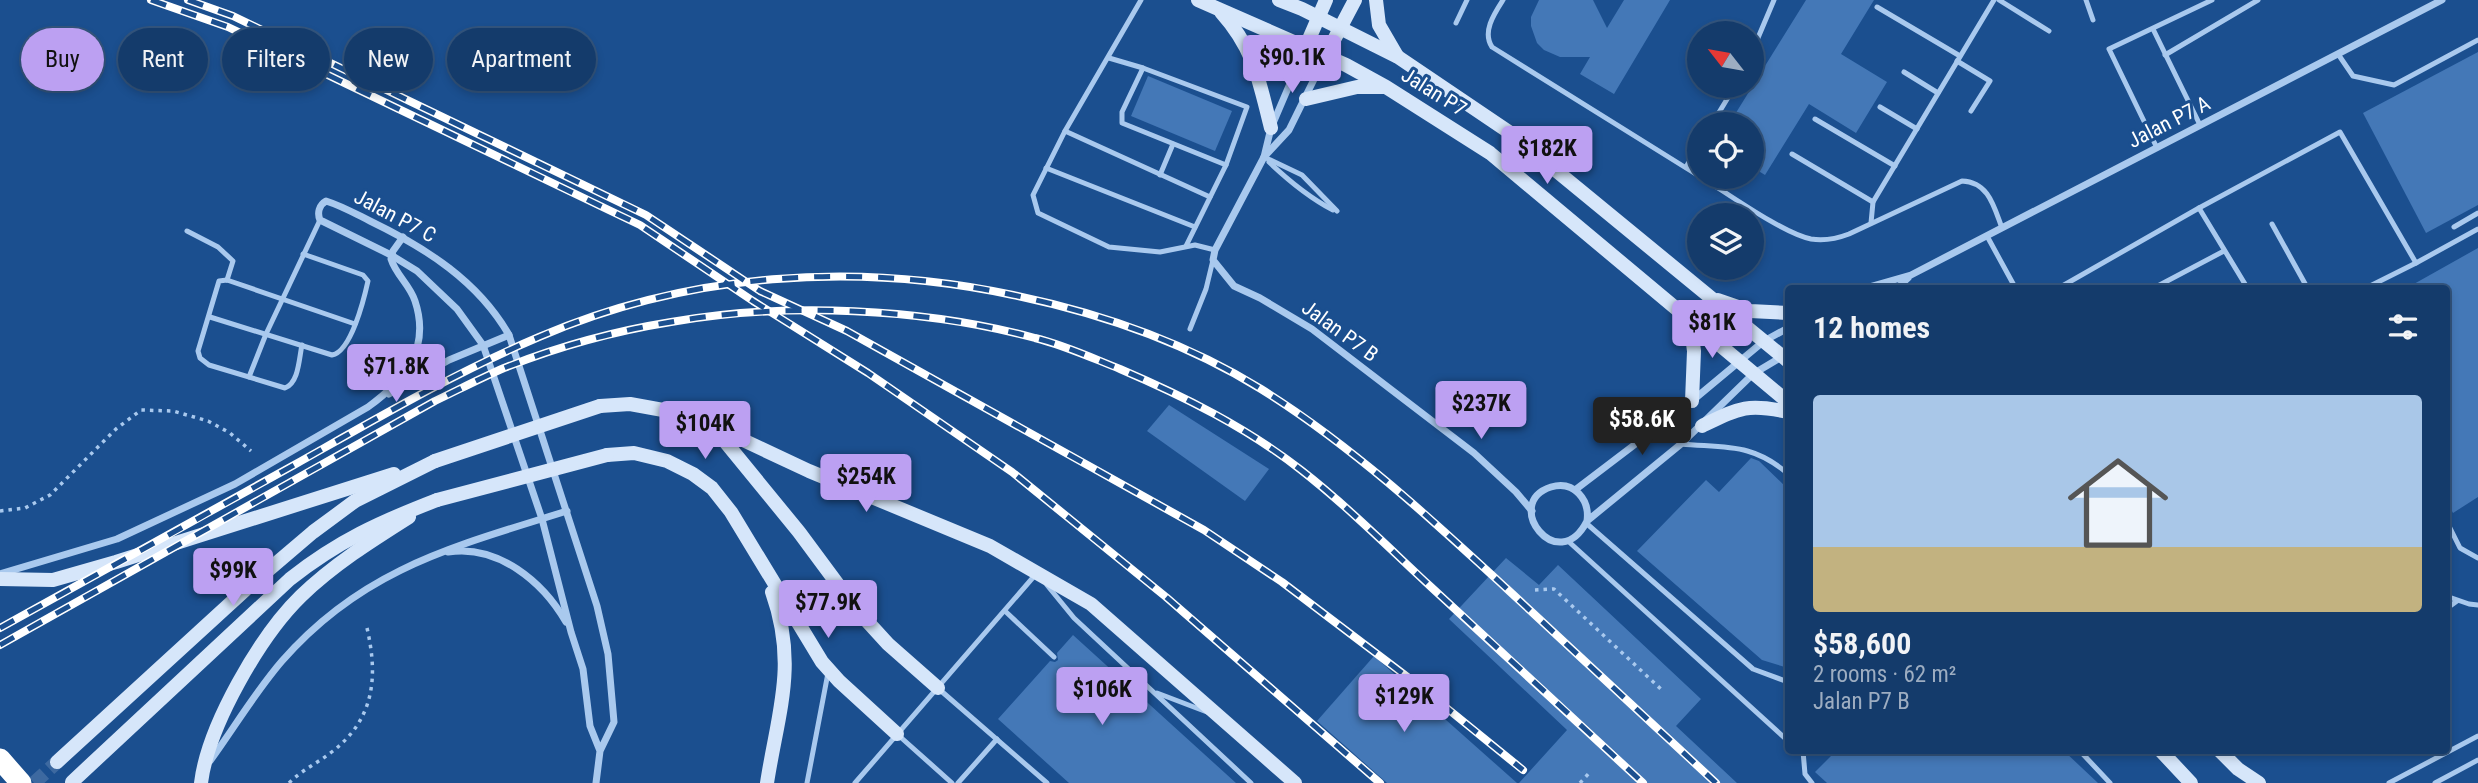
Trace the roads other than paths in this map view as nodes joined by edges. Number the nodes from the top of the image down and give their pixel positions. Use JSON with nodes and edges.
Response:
{"nodes":[{"id":1,"x":1141,"y":0,"type":"edge"},
{"id":2,"x":1198,"y":0,"type":"edge"},
{"id":3,"x":1279,"y":0,"type":"edge"},
{"id":4,"x":1326,"y":0,"type":"edge"},
{"id":5,"x":1355,"y":0,"type":"edge"},
{"id":6,"x":1376,"y":0,"type":"edge"},
{"id":7,"x":1467,"y":0,"type":"edge"},
{"id":8,"x":1503,"y":0,"type":"edge"},
{"id":9,"x":1774,"y":0,"type":"edge"},
{"id":10,"x":1996,"y":0,"type":"edge"},
{"id":11,"x":2086,"y":0,"type":"edge"},
{"id":12,"x":2212,"y":0,"type":"edge"},
{"id":13,"x":2258,"y":0,"type":"edge"},
{"id":14,"x":2442,"y":0,"type":"edge"},
{"id":15,"x":1877,"y":7,"type":"dead end"},
{"id":16,"x":1217,"y":8,"type":"junction"},
{"id":17,"x":1318,"y":19,"type":"junction"},
{"id":18,"x":2093,"y":20,"type":"dead end"},
{"id":19,"x":1455,"y":23,"type":"dead end"},
{"id":20,"x":1764,"y":24,"type":"edge"},
{"id":21,"x":1339,"y":28,"type":"junction"},
{"id":22,"x":2153,"y":29,"type":"junction"},
{"id":23,"x":2049,"y":30,"type":"dead end"},
{"id":24,"x":2478,"y":40,"type":"edge"},
{"id":25,"x":1306,"y":46,"type":"junction"},
{"id":26,"x":2338,"y":54,"type":"junction"},
{"id":27,"x":1326,"y":55,"type":"junction"},
{"id":28,"x":2165,"y":55,"type":"junction"},
{"id":29,"x":1398,"y":57,"type":"junction"},
{"id":30,"x":1109,"y":58,"type":"junction"},
{"id":31,"x":1959,"y":59,"type":"junction"},
{"id":32,"x":1143,"y":68,"type":"junction"},
{"id":33,"x":1904,"y":72,"type":"dead end"},
{"id":34,"x":1386,"y":87,"type":"junction"},
{"id":35,"x":1938,"y":93,"type":"junction"},
{"id":36,"x":1306,"y":99,"type":"junction"},
{"id":37,"x":1880,"y":107,"type":"dead end"},
{"id":38,"x":1971,"y":111,"type":"dead end"},
{"id":39,"x":1815,"y":118,"type":"dead end"},
{"id":40,"x":2200,"y":125,"type":"junction"},
{"id":41,"x":1271,"y":128,"type":"junction"},
{"id":42,"x":1917,"y":129,"type":"junction"},
{"id":43,"x":1065,"y":131,"type":"junction"},
{"id":44,"x":1173,"y":144,"type":"junction"},
{"id":45,"x":2157,"y":148,"type":"junction"},
{"id":46,"x":1792,"y":155,"type":"dead end"},
{"id":47,"x":1264,"y":157,"type":"junction"},
{"id":48,"x":1226,"y":165,"type":"junction"},
{"id":49,"x":1895,"y":166,"type":"junction"},
{"id":50,"x":1686,"y":167,"type":"edge"},
{"id":51,"x":1046,"y":168,"type":"junction"},
{"id":52,"x":1160,"y":175,"type":"junction"},
{"id":53,"x":1721,"y":189,"type":"edge"},
{"id":54,"x":1210,"y":197,"type":"junction"},
{"id":55,"x":1873,"y":202,"type":"junction"},
{"id":56,"x":2199,"y":208,"type":"junction"},
{"id":57,"x":2478,"y":213,"type":"edge"},
{"id":58,"x":320,"y":220,"type":"junction"},
{"id":59,"x":1871,"y":223,"type":"junction"},
{"id":60,"x":2272,"y":224,"type":"dead end"},
{"id":61,"x":1195,"y":227,"type":"junction"},
{"id":62,"x":2454,"y":227,"type":"dead end"},
{"id":63,"x":2002,"y":228,"type":"junction"},
{"id":64,"x":2478,"y":229,"type":"edge"},
{"id":65,"x":187,"y":231,"type":"dead end"},
{"id":66,"x":1987,"y":236,"type":"junction"},
{"id":67,"x":403,"y":237,"type":"junction"},
{"id":68,"x":1185,"y":246,"type":"junction"},
{"id":69,"x":1215,"y":250,"type":"junction"},
{"id":70,"x":2224,"y":251,"type":"junction"},
{"id":71,"x":303,"y":254,"type":"junction"},
{"id":72,"x":391,"y":255,"type":"junction"},
{"id":73,"x":1213,"y":260,"type":"junction"},
{"id":74,"x":2416,"y":263,"type":"junction"},
{"id":75,"x":1911,"y":275,"type":"junction"},
{"id":76,"x":227,"y":280,"type":"junction"},
{"id":77,"x":2167,"y":281,"type":"junction"},
{"id":78,"x":1876,"y":285,"type":"edge"},
{"id":79,"x":1900,"y":285,"type":"edge"},
{"id":80,"x":2014,"y":285,"type":"edge"},
{"id":81,"x":2064,"y":285,"type":"edge"},
{"id":82,"x":2160,"y":285,"type":"edge"},
{"id":83,"x":2169,"y":285,"type":"edge"},
{"id":84,"x":2245,"y":285,"type":"edge"},
{"id":85,"x":2306,"y":285,"type":"edge"},
{"id":86,"x":2372,"y":285,"type":"edge"},
{"id":87,"x":1710,"y":298,"type":"junction"},
{"id":88,"x":283,"y":299,"type":"junction"},
{"id":89,"x":1785,"y":313,"type":"edge"},
{"id":90,"x":210,"y":317,"type":"junction"},
{"id":91,"x":1690,"y":320,"type":"junction"},
{"id":92,"x":355,"y":324,"type":"junction"},
{"id":93,"x":1190,"y":329,"type":"dead end"},
{"id":94,"x":1785,"y":330,"type":"edge"},
{"id":95,"x":266,"y":334,"type":"junction"},
{"id":96,"x":509,"y":335,"type":"junction"},
{"id":97,"x":1764,"y":341,"type":"junction"},
{"id":98,"x":302,"y":345,"type":"junction"},
{"id":99,"x":483,"y":345,"type":"junction"},
{"id":100,"x":1785,"y":356,"type":"edge"},
{"id":101,"x":1785,"y":358,"type":"edge"},
{"id":102,"x":1738,"y":362,"type":"junction"},
{"id":103,"x":1754,"y":374,"type":"junction"},
{"id":104,"x":249,"y":377,"type":"junction"},
{"id":105,"x":1785,"y":400,"type":"edge"},
{"id":106,"x":1692,"y":401,"type":"junction"},
{"id":107,"x":368,"y":407,"type":"junction"},
{"id":108,"x":1785,"y":411,"type":"edge"},
{"id":109,"x":711,"y":425,"type":"junction"},
{"id":110,"x":1702,"y":426,"type":"junction"},
{"id":111,"x":1681,"y":444,"type":"junction"},
{"id":112,"x":435,"y":461,"type":"junction"},
{"id":113,"x":1785,"y":471,"type":"edge"},
{"id":114,"x":1575,"y":490,"type":"junction"},
{"id":115,"x":437,"y":500,"type":"junction"},
{"id":116,"x":567,"y":511,"type":"junction"},
{"id":117,"x":1532,"y":511,"type":"junction"},
{"id":118,"x":542,"y":519,"type":"junction"},
{"id":119,"x":1586,"y":522,"type":"junction"},
{"id":120,"x":2450,"y":528,"type":"edge"},
{"id":121,"x":1568,"y":541,"type":"junction"},
{"id":122,"x":754,"y":552,"type":"junction"},
{"id":123,"x":431,"y":555,"type":"junction"},
{"id":124,"x":2478,"y":558,"type":"edge"},
{"id":125,"x":1037,"y":573,"type":"junction"},
{"id":126,"x":0,"y":577,"type":"edge"},
{"id":127,"x":2450,"y":598,"type":"edge"},
{"id":128,"x":2457,"y":601,"type":"junction"},
{"id":129,"x":2450,"y":605,"type":"edge"},
{"id":130,"x":2478,"y":605,"type":"edge"},
{"id":131,"x":1005,"y":611,"type":"junction"},
{"id":132,"x":571,"y":632,"type":"junction"},
{"id":133,"x":1054,"y":657,"type":"dead end"},
{"id":134,"x":828,"y":669,"type":"junction"},
{"id":135,"x":1785,"y":681,"type":"edge"},
{"id":136,"x":938,"y":688,"type":"junction"},
{"id":137,"x":1154,"y":692,"type":"junction"},
{"id":138,"x":1218,"y":716,"type":"junction"},
{"id":139,"x":897,"y":734,"type":"junction"},
{"id":140,"x":2478,"y":736,"type":"edge"},
{"id":141,"x":1785,"y":738,"type":"edge"},
{"id":142,"x":997,"y":739,"type":"junction"},
{"id":143,"x":600,"y":751,"type":"junction"},
{"id":144,"x":2450,"y":751,"type":"edge"},
{"id":145,"x":1803,"y":754,"type":"edge"},
{"id":146,"x":2083,"y":754,"type":"edge"},
{"id":147,"x":2164,"y":754,"type":"edge"},
{"id":148,"x":2222,"y":754,"type":"edge"},
{"id":149,"x":2222,"y":754,"type":"edge"},
{"id":150,"x":2444,"y":754,"type":"edge"},
{"id":151,"x":0,"y":759,"type":"edge"},
{"id":152,"x":2478,"y":760,"type":"edge"},
{"id":153,"x":57,"y":762,"type":"tunnel mouth"},
{"id":154,"x":201,"y":777,"type":"edge"},
{"id":155,"x":72,"y":782,"type":"edge"},
{"id":156,"x":21,"y":783,"type":"edge"},
{"id":157,"x":596,"y":783,"type":"edge"},
{"id":158,"x":767,"y":783,"type":"edge"},
{"id":159,"x":807,"y":783,"type":"edge"},
{"id":160,"x":855,"y":783,"type":"edge"},
{"id":161,"x":952,"y":783,"type":"edge"},
{"id":162,"x":958,"y":783,"type":"edge"},
{"id":163,"x":1047,"y":783,"type":"edge"},
{"id":164,"x":1251,"y":783,"type":"edge"},
{"id":165,"x":1295,"y":783,"type":"edge"},
{"id":166,"x":1812,"y":783,"type":"edge"},
{"id":167,"x":2110,"y":783,"type":"edge"},
{"id":168,"x":2191,"y":783,"type":"edge"},
{"id":169,"x":2249,"y":783,"type":"edge"},
{"id":170,"x":2259,"y":783,"type":"edge"},
{"id":171,"x":2389,"y":783,"type":"edge"},
{"id":172,"x":2435,"y":783,"type":"edge"}],
"edges":[{"from":1,"to":30,"type":"lane"},
{"from":2,"to":16,"type":"street","name":"Jalan P7"},
{"from":3,"to":17,"type":"street","name":"Jalan P7"},
{"from":4,"to":17,"type":"street"},
{"from":5,"to":21,"type":"street"},
{"from":6,"to":29,"type":"street"},
{"from":7,"to":19,"type":"lane"},
{"from":8,"to":50,"type":"lane"},
{"from":9,"to":20,"type":"lane"},
{"from":10,"to":23,"type":"lane"},
{"from":10,"to":31,"type":"lane"},
{"from":11,"to":18,"type":"lane"},
{"from":12,"to":22,"type":"lane"},
{"from":13,"to":28,"type":"lane"},
{"from":14,"to":26,"type":"street","name":"Jalan P7 A"},
{"from":15,"to":31,"type":"lane"},
{"from":16,"to":25,"type":"street","name":"Jalan P7"},
{"from":16,"to":41,"type":"street"},
{"from":17,"to":21,"type":"street","name":"Jalan P7"},
{"from":17,"to":25,"type":"street"},
{"from":21,"to":27,"type":"street"},
{"from":21,"to":29,"type":"street","name":"Jalan P7"},
{"from":22,"to":28,"type":"lane"},
{"from":22,"to":45,"type":"lane"},
{"from":24,"to":26,"type":"lane"},
{"from":25,"to":27,"type":"street","name":"Jalan P7"},
{"from":25,"to":41,"type":"street"},
{"from":26,"to":40,"type":"street","name":"Jalan P7 A"},
{"from":27,"to":34,"type":"street","name":"Jalan P7"},
{"from":27,"to":36,"type":"street"},
{"from":28,"to":40,"type":"lane"},
{"from":29,"to":87,"type":"street","name":"Jalan P7"},
{"from":30,"to":32,"type":"lane"},
{"from":30,"to":43,"type":"lane"},
{"from":31,"to":35,"type":"lane"},
{"from":31,"to":38,"type":"lane"},
{"from":32,"to":44,"type":"lane"},
{"from":32,"to":48,"type":"lane"},
{"from":33,"to":35,"type":"lane"},
{"from":34,"to":36,"type":"street"},
{"from":34,"to":91,"type":"street","name":"Jalan P7"},
{"from":35,"to":42,"type":"lane"},
{"from":36,"to":47,"type":"street"},
{"from":37,"to":42,"type":"lane"},
{"from":39,"to":49,"type":"lane"},
{"from":40,"to":45,"type":"street","name":"Jalan P7 A"},
{"from":41,"to":47,"type":"street"},
{"from":42,"to":49,"type":"lane"},
{"from":43,"to":51,"type":"lane"},
{"from":43,"to":52,"type":"lane"},
{"from":44,"to":48,"type":"lane"},
{"from":44,"to":52,"type":"lane"},
{"from":45,"to":63,"type":"street","name":"Jalan P7 A"},
{"from":46,"to":55,"type":"lane"},
{"from":47,"to":47,"type":"lane"},
{"from":47,"to":69,"type":"street"},
{"from":48,"to":54,"type":"lane"},
{"from":49,"to":55,"type":"lane"},
{"from":51,"to":61,"type":"lane"},
{"from":51,"to":68,"type":"lane"},
{"from":52,"to":54,"type":"lane"},
{"from":53,"to":59,"type":"lane"},
{"from":54,"to":61,"type":"lane"},
{"from":55,"to":59,"type":"lane"},
{"from":56,"to":70,"type":"lane"},
{"from":56,"to":74,"type":"lane"},
{"from":56,"to":81,"type":"lane"},
{"from":57,"to":62,"type":"lane"},
{"from":58,"to":67,"type":"street","name":"Jalan P7 C"},
{"from":58,"to":71,"type":"lane"},
{"from":58,"to":72,"type":"street","name":"Jalan P7 C"},
{"from":59,"to":63,"type":"lane"},
{"from":60,"to":85,"type":"lane"},
{"from":61,"to":68,"type":"lane"},
{"from":63,"to":66,"type":"street","name":"Jalan P7 A"},
{"from":64,"to":74,"type":"lane"},
{"from":65,"to":76,"type":"lane"},
{"from":66,"to":75,"type":"street","name":"Jalan P7 A"},
{"from":66,"to":80,"type":"lane"},
{"from":67,"to":72,"type":"street"},
{"from":67,"to":96,"type":"street","name":"Jalan P7 C"},
{"from":68,"to":69,"type":"lane"},
{"from":69,"to":73,"type":"street"},
{"from":70,"to":77,"type":"lane"},
{"from":70,"to":84,"type":"lane"},
{"from":71,"to":88,"type":"lane"},
{"from":71,"to":92,"type":"lane"},
{"from":72,"to":99,"type":"street","name":"Jalan P7 C"},
{"from":72,"to":107,"type":"street"},
{"from":73,"to":93,"type":"lane"},
{"from":73,"to":117,"type":"street","name":"Jalan P7 B"},
{"from":74,"to":86,"type":"lane"},
{"from":75,"to":78,"type":"street","name":"Jalan P7 A"},
{"from":75,"to":79,"type":"street","name":"Jalan P7 A"},
{"from":76,"to":88,"type":"lane"},
{"from":76,"to":90,"type":"lane"},
{"from":77,"to":82,"type":"lane"},
{"from":77,"to":83,"type":"lane"},
{"from":87,"to":89,"type":"street"},
{"from":87,"to":97,"type":"street","name":"Jalan P7"},
{"from":88,"to":92,"type":"lane"},
{"from":88,"to":95,"type":"lane"},
{"from":90,"to":95,"type":"lane"},
{"from":90,"to":104,"type":"lane"},
{"from":91,"to":102,"type":"street","name":"Jalan P7"},
{"from":91,"to":106,"type":"street"},
{"from":92,"to":98,"type":"lane"},
{"from":94,"to":97,"type":"street"},
{"from":95,"to":98,"type":"lane"},
{"from":95,"to":104,"type":"lane"},
{"from":96,"to":99,"type":"street"},
{"from":96,"to":116,"type":"street","name":"Jalan P7 C"},
{"from":97,"to":100,"type":"street","name":"Jalan P7"},
{"from":97,"to":102,"type":"street"},
{"from":98,"to":104,"type":"lane"},
{"from":99,"to":107,"type":"street"},
{"from":99,"to":118,"type":"street","name":"Jalan P7 C"},
{"from":101,"to":103,"type":"street"},
{"from":102,"to":103,"type":"street","name":"Jalan P7"},
{"from":102,"to":106,"type":"street"},
{"from":103,"to":105,"type":"street","name":"Jalan P7"},
{"from":103,"to":110,"type":"street"},
{"from":106,"to":114,"type":"street"},
{"from":107,"to":126,"type":"street"},
{"from":108,"to":110,"type":"street"},
{"from":109,"to":112,"type":"street","bridge":true},
{"from":109,"to":125,"type":"street"},
{"from":109,"to":136,"type":"street"},
{"from":110,"to":111,"type":"street"},
{"from":111,"to":113,"type":"lane"},
{"from":111,"to":119,"type":"street"},
{"from":112,"to":126,"type":"street"},
{"from":112,"to":153,"type":"street"},
{"from":114,"to":117,"type":"street"},
{"from":114,"to":119,"type":"street"},
{"from":115,"to":122,"type":"street","bridge":true},
{"from":115,"to":154,"type":"street"},
{"from":115,"to":155,"type":"street"},
{"from":116,"to":118,"type":"street"},
{"from":116,"to":143,"type":"street","name":"Jalan P7 C"},
{"from":117,"to":121,"type":"street","name":"Jalan P7 B"},
{"from":118,"to":123,"type":"street"},
{"from":118,"to":132,"type":"street","name":"Jalan P7 C"},
{"from":119,"to":121,"type":"street"},
{"from":119,"to":135,"type":"lane"},
{"from":120,"to":124,"type":"lane"},
{"from":121,"to":141,"type":"lane","name":"Jalan P7 B"},
{"from":122,"to":134,"type":"street"},
{"from":122,"to":158,"type":"street"},
{"from":123,"to":132,"type":"street"},
{"from":123,"to":154,"type":"street"},
{"from":125,"to":131,"type":"lane"},
{"from":125,"to":137,"type":"lane"},
{"from":125,"to":138,"type":"street"},
{"from":127,"to":128,"type":"lane"},
{"from":128,"to":129,"type":"lane"},
{"from":128,"to":130,"type":"lane"},
{"from":131,"to":133,"type":"lane"},
{"from":131,"to":136,"type":"lane"},
{"from":132,"to":143,"type":"street","name":"Jalan P7 C"},
{"from":134,"to":139,"type":"street"},
{"from":134,"to":159,"type":"lane"},
{"from":136,"to":139,"type":"lane"},
{"from":136,"to":142,"type":"lane"},
{"from":137,"to":138,"type":"lane"},
{"from":137,"to":164,"type":"lane"},
{"from":138,"to":165,"type":"street"},
{"from":139,"to":160,"type":"lane"},
{"from":139,"to":161,"type":"lane"},
{"from":140,"to":144,"type":"lane"},
{"from":142,"to":162,"type":"lane"},
{"from":142,"to":163,"type":"lane"},
{"from":143,"to":157,"type":"street","name":"Jalan P7 C"},
{"from":145,"to":166,"type":"lane"},
{"from":146,"to":167,"type":"lane"},
{"from":147,"to":168,"type":"street"},
{"from":148,"to":169,"type":"street"},
{"from":149,"to":170,"type":"street"},
{"from":150,"to":171,"type":"lane"},
{"from":151,"to":156,"type":"highway"},
{"from":152,"to":172,"type":"lane"}]}
